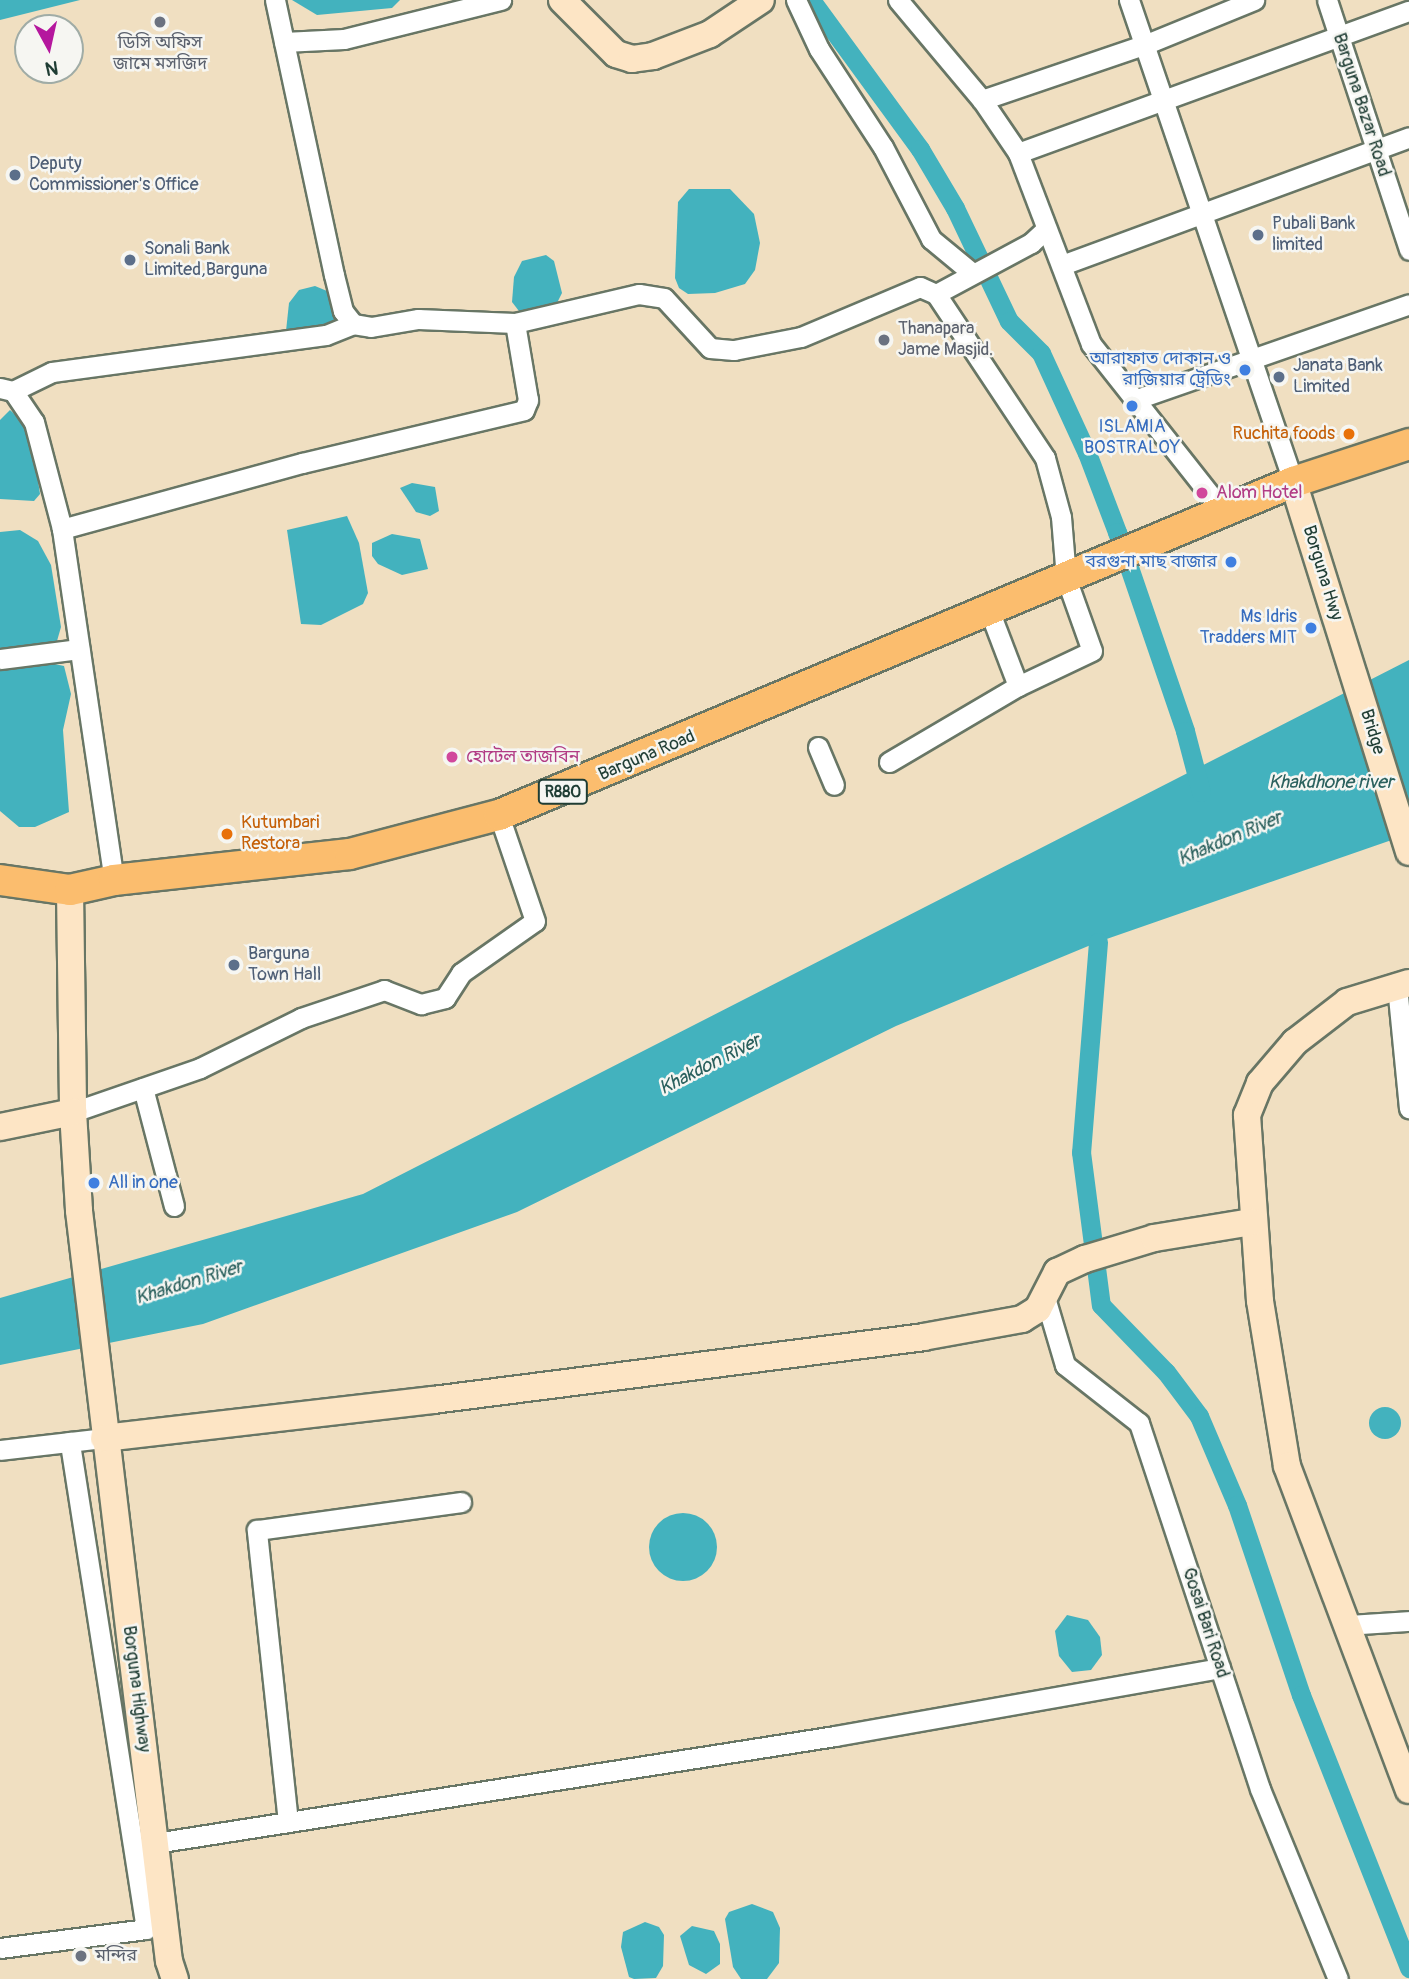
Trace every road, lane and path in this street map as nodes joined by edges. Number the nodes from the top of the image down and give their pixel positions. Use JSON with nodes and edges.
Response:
{"nodes":[{"id":1,"x":275,"y":0,"type":"edge"},
{"id":2,"x":501,"y":0,"type":"edge"},
{"id":3,"x":562,"y":0,"type":"edge"},
{"id":4,"x":761,"y":0,"type":"edge"},
{"id":5,"x":796,"y":0,"type":"edge"},
{"id":6,"x":898,"y":0,"type":"edge"},
{"id":7,"x":1129,"y":0,"type":"edge"},
{"id":8,"x":1254,"y":0,"type":"edge"},
{"id":9,"x":1326,"y":0,"type":"edge"},
{"id":10,"x":1409,"y":11,"type":"edge"},
{"id":11,"x":1340,"y":36,"type":"junction"},
{"id":12,"x":284,"y":42,"type":"junction"},
{"id":13,"x":1144,"y":45,"type":"junction"},
{"id":14,"x":1164,"y":99,"type":"junction"},
{"id":15,"x":982,"y":100,"type":"junction"},
{"id":16,"x":1409,"y":136,"type":"edge"},
{"id":17,"x":1377,"y":148,"type":"junction"},
{"id":18,"x":1018,"y":153,"type":"junction"},
{"id":19,"x":1202,"y":214,"type":"junction"},
{"id":20,"x":1046,"y":229,"type":"junction"},
{"id":21,"x":1409,"y":250,"type":"edge"},
{"id":22,"x":1062,"y":265,"type":"junction"},
{"id":23,"x":971,"y":272,"type":"junction"},
{"id":24,"x":936,"y":295,"type":"junction"},
{"id":25,"x":1409,"y":304,"type":"edge"},
{"id":26,"x":515,"y":323,"type":"junction"},
{"id":27,"x":353,"y":324,"type":"junction"},
{"id":28,"x":1251,"y":356,"type":"junction"},
{"id":29,"x":7,"y":389,"type":"edge"},
{"id":30,"x":1134,"y":400,"type":"junction"},
{"id":31,"x":1409,"y":444,"type":"edge"},
{"id":32,"x":1409,"y":458,"type":"edge"},
{"id":33,"x":1295,"y":488,"type":"junction"},
{"id":34,"x":1223,"y":511,"type":"junction"},
{"id":35,"x":62,"y":529,"type":"junction"},
{"id":36,"x":1066,"y":578,"type":"junction"},
{"id":37,"x":989,"y":610,"type":"junction"},
{"id":38,"x":79,"y":649,"type":"junction"},
{"id":39,"x":1346,"y":652,"type":"joint"},
{"id":40,"x":0,"y":659,"type":"edge"},
{"id":41,"x":1018,"y":686,"type":"junction"},
{"id":42,"x":818,"y":747,"type":"dead end"},
{"id":43,"x":889,"y":762,"type":"dead end"},
{"id":44,"x":834,"y":785,"type":"dead end"},
{"id":45,"x":499,"y":815,"type":"junction"},
{"id":46,"x":1409,"y":852,"type":"edge"},
{"id":47,"x":0,"y":880,"type":"edge"},
{"id":48,"x":114,"y":880,"type":"junction"},
{"id":49,"x":71,"y":890,"type":"junction"},
{"id":50,"x":1403,"y":984,"type":"edge"},
{"id":51,"x":143,"y":1088,"type":"junction"},
{"id":52,"x":1409,"y":1108,"type":"edge"},
{"id":53,"x":73,"y":1112,"type":"junction"},
{"id":54,"x":0,"y":1127,"type":"edge"},
{"id":55,"x":174,"y":1206,"type":"dead end"},
{"id":56,"x":1252,"y":1222,"type":"junction"},
{"id":57,"x":1044,"y":1294,"type":"junction"},
{"id":58,"x":104,"y":1438,"type":"junction"},
{"id":59,"x":70,"y":1442,"type":"junction"},
{"id":60,"x":0,"y":1450,"type":"edge"},
{"id":61,"x":461,"y":1502,"type":"dead end"},
{"id":62,"x":1409,"y":1621,"type":"edge"},
{"id":63,"x":1347,"y":1625,"type":"junction"},
{"id":64,"x":1220,"y":1668,"type":"junction"},
{"id":65,"x":1409,"y":1790,"type":"edge"},
{"id":66,"x":288,"y":1822,"type":"junction"},
{"id":67,"x":155,"y":1843,"type":"junction"},
{"id":68,"x":0,"y":1948,"type":"edge"},
{"id":69,"x":175,"y":1979,"type":"edge"},
{"id":70,"x":1338,"y":1979,"type":"edge"}],
"edges":[{"from":1,"to":12,"type":"street"},
{"from":2,"to":12,"type":"street"},
{"from":3,"to":4,"type":"street"},
{"from":5,"to":23,"type":"street"},
{"from":6,"to":15,"type":"street"},
{"from":7,"to":13,"type":"street"},
{"from":8,"to":13,"type":"street"},
{"from":9,"to":11,"type":"street","name":"Barguna Bazar Road"},
{"from":10,"to":11,"type":"street"},
{"from":11,"to":14,"type":"street"},
{"from":11,"to":17,"type":"street","name":"Barguna Bazar Road"},
{"from":12,"to":27,"type":"street"},
{"from":13,"to":14,"type":"street"},
{"from":13,"to":15,"type":"street"},
{"from":14,"to":18,"type":"street"},
{"from":14,"to":19,"type":"street"},
{"from":15,"to":18,"type":"street"},
{"from":16,"to":17,"type":"street"},
{"from":17,"to":19,"type":"street"},
{"from":17,"to":21,"type":"street","name":"Barguna Bazar Road"},
{"from":18,"to":20,"type":"street"},
{"from":19,"to":22,"type":"street"},
{"from":19,"to":28,"type":"street"},
{"from":20,"to":22,"type":"street"},
{"from":20,"to":23,"type":"street"},
{"from":22,"to":30,"type":"street"},
{"from":23,"to":24,"type":"street"},
{"from":24,"to":26,"type":"street"},
{"from":24,"to":36,"type":"street"},
{"from":25,"to":28,"type":"street"},
{"from":26,"to":27,"type":"street"},
{"from":26,"to":35,"type":"street"},
{"from":27,"to":29,"type":"street"},
{"from":28,"to":30,"type":"street"},
{"from":28,"to":33,"type":"street"},
{"from":29,"to":35,"type":"street"},
{"from":30,"to":34,"type":"street"},
{"from":31,"to":33,"type":"main road","name":"Barguna Road","number":"R880"},
{"from":32,"to":33,"type":"main road","name":"Barguna Road","number":"R880"},
{"from":33,"to":34,"type":"main road","name":"Barguna Road","number":"R880"},
{"from":33,"to":39,"type":"street","name":"Borguna Hwy"},
{"from":34,"to":36,"type":"main road","name":"Barguna Road","number":"R880"},
{"from":35,"to":38,"type":"street"},
{"from":36,"to":37,"type":"main road","name":"Barguna Road","number":"R880"},
{"from":36,"to":41,"type":"street"},
{"from":37,"to":41,"type":"street"},
{"from":37,"to":45,"type":"main road","name":"Barguna Road","number":"R880"},
{"from":38,"to":40,"type":"street"},
{"from":38,"to":48,"type":"street"},
{"from":39,"to":46,"type":"street","name":"Bridge"},
{"from":41,"to":43,"type":"street"},
{"from":42,"to":44,"type":"street"},
{"from":45,"to":48,"type":"main road","name":"Barguna Road","number":"R880"},
{"from":45,"to":51,"type":"street"},
{"from":47,"to":49,"type":"main road","name":"Barguna Road","number":"R880"},
{"from":48,"to":49,"type":"main road","name":"Barguna Road","number":"R880"},
{"from":49,"to":53,"type":"street","name":"Borguna Highway"},
{"from":50,"to":52,"type":"street"},
{"from":50,"to":56,"type":"street"},
{"from":51,"to":53,"type":"street"},
{"from":51,"to":55,"type":"street"},
{"from":53,"to":54,"type":"street"},
{"from":53,"to":58,"type":"street","name":"Borguna Highway"},
{"from":56,"to":57,"type":"street"},
{"from":56,"to":63,"type":"street"},
{"from":57,"to":58,"type":"street"},
{"from":57,"to":64,"type":"street","name":"Gosai Bari Road"},
{"from":58,"to":59,"type":"street"},
{"from":58,"to":67,"type":"street","name":"Borguna Highway"},
{"from":59,"to":60,"type":"street"},
{"from":59,"to":68,"type":"street"},
{"from":61,"to":66,"type":"street"},
{"from":62,"to":63,"type":"street"},
{"from":63,"to":65,"type":"street"},
{"from":64,"to":66,"type":"street"},
{"from":64,"to":70,"type":"street","name":"Gosai Bari Road"},
{"from":66,"to":67,"type":"street"},
{"from":67,"to":69,"type":"street","name":"Borguna Highway"}]}
